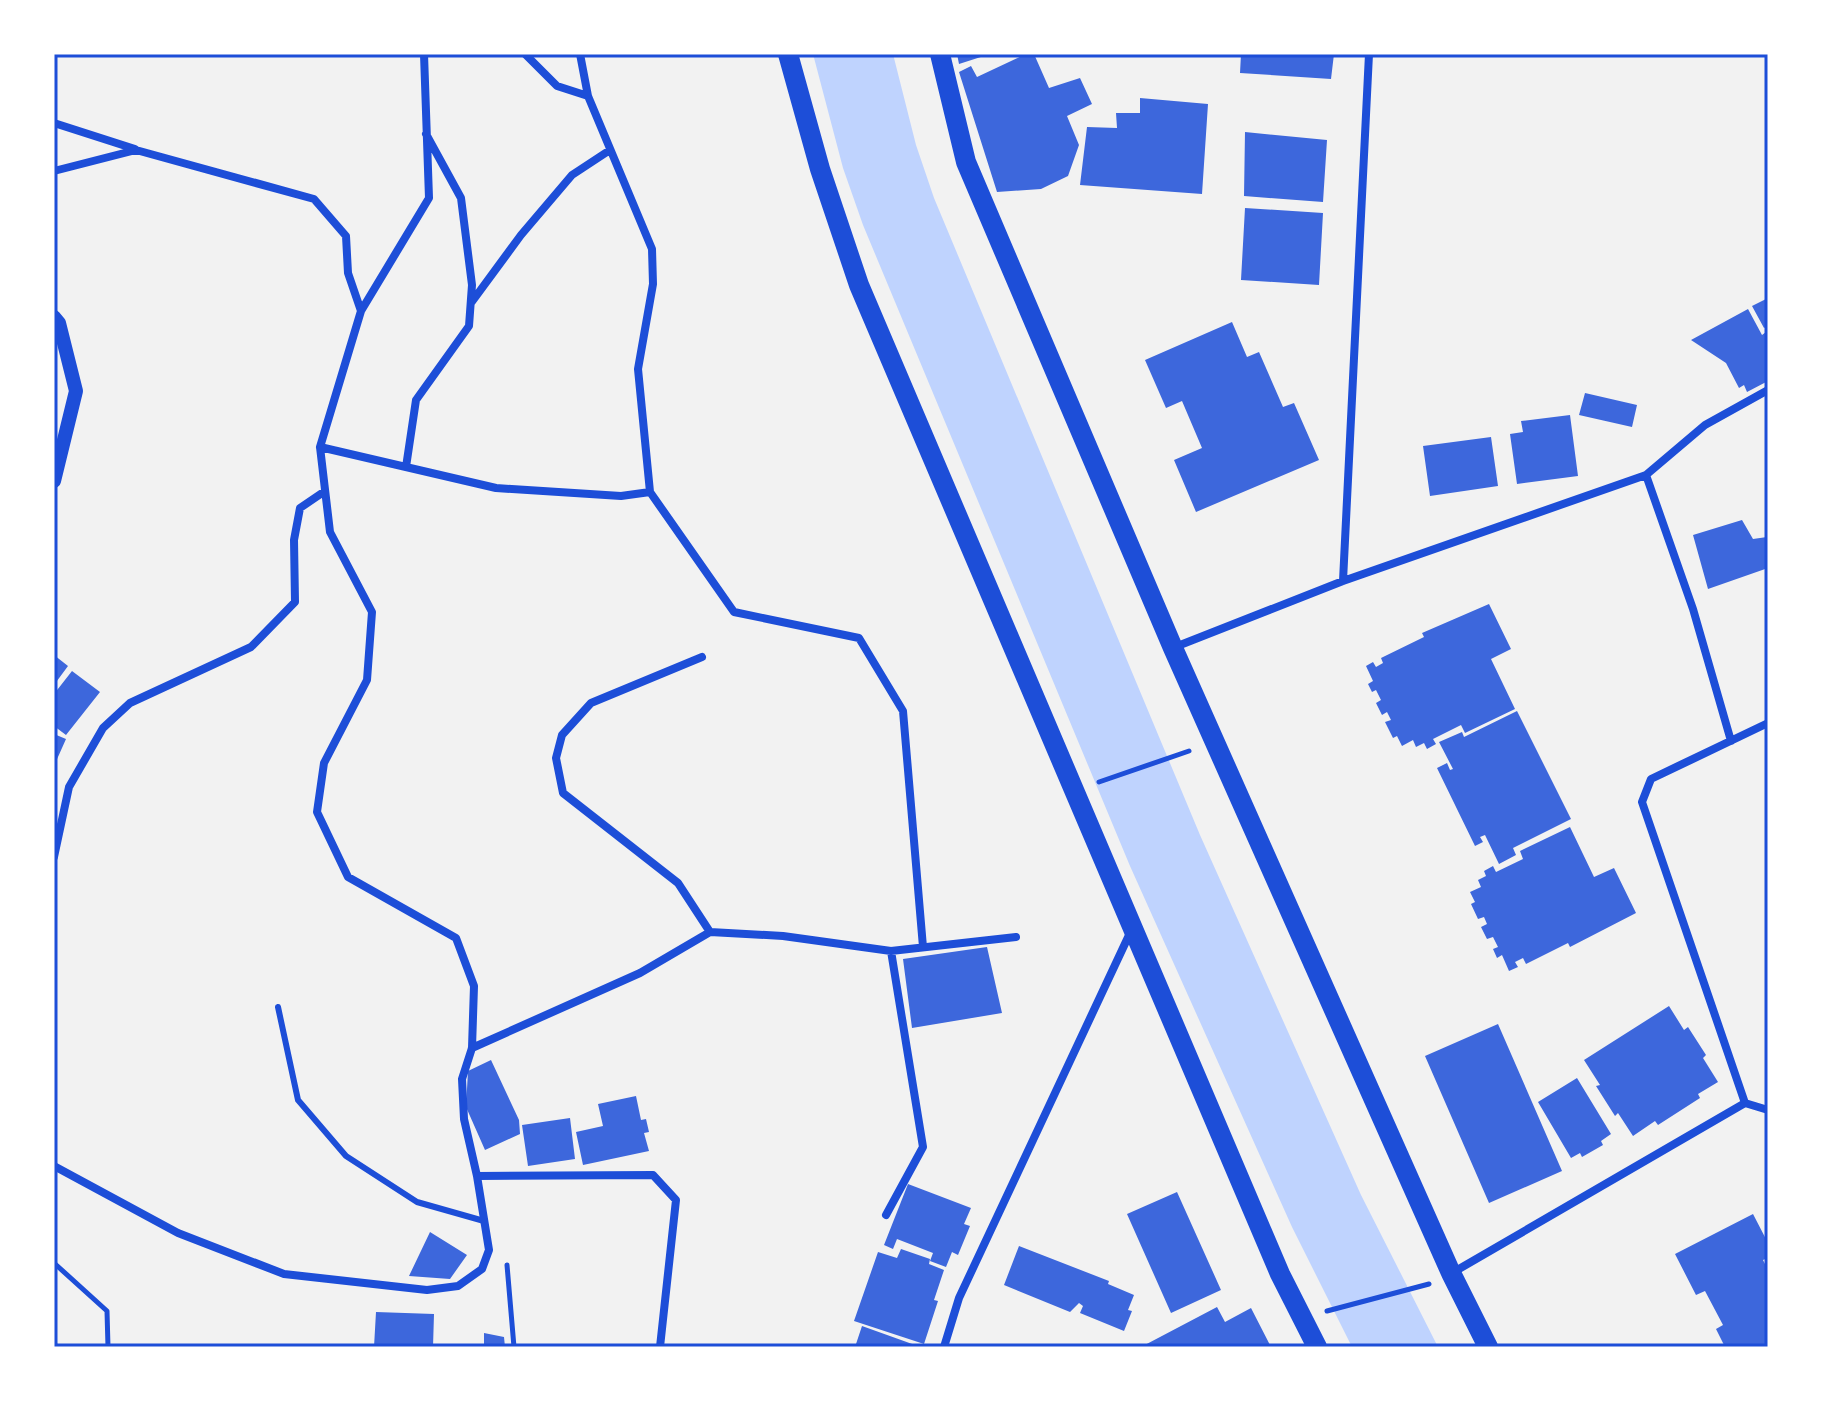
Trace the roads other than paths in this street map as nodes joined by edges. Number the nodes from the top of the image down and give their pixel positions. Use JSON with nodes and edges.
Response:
{"nodes":[{"id":1,"x":424,"y":54,"type":"edge"},
{"id":2,"x":525,"y":54,"type":"edge"},
{"id":3,"x":580,"y":54,"type":"edge"},
{"id":4,"x":788,"y":54,"type":"edge"},
{"id":5,"x":940,"y":54,"type":"edge"},
{"id":6,"x":1369,"y":54,"type":"edge"},
{"id":7,"x":588,"y":96,"type":"junction"},
{"id":8,"x":54,"y":123,"type":"edge"},
{"id":9,"x":426,"y":134,"type":"junction"},
{"id":10,"x":136,"y":150,"type":"junction"},
{"id":11,"x":610,"y":150,"type":"junction"},
{"id":12,"x":54,"y":171,"type":"edge"},
{"id":13,"x":471,"y":303,"type":"junction"},
{"id":14,"x":361,"y":311,"type":"junction"},
{"id":15,"x":54,"y":317,"type":"edge"},
{"id":16,"x":1768,"y":390,"type":"edge"},
{"id":17,"x":320,"y":447,"type":"junction"},
{"id":18,"x":406,"y":467,"type":"junction"},
{"id":19,"x":1646,"y":475,"type":"junction"},
{"id":20,"x":54,"y":481,"type":"edge"},
{"id":21,"x":325,"y":491,"type":"junction"},
{"id":22,"x":650,"y":492,"type":"junction"},
{"id":23,"x":1343,"y":581,"type":"junction"},
{"id":24,"x":1173,"y":648,"type":"junction"},
{"id":25,"x":702,"y":657,"type":"dead end"},
{"id":26,"x":1768,"y":723,"type":"edge"},
{"id":27,"x":1731,"y":741,"type":"junction"},
{"id":28,"x":54,"y":857,"type":"edge"},
{"id":29,"x":1132,"y":929,"type":"junction"},
{"id":30,"x":710,"y":932,"type":"junction"},
{"id":31,"x":1016,"y":937,"type":"dead end"},
{"id":32,"x":923,"y":947,"type":"junction"},
{"id":33,"x":891,"y":951,"type":"junction"},
{"id":34,"x":278,"y":1007,"type":"dead end"},
{"id":35,"x":472,"y":1048,"type":"junction"},
{"id":36,"x":1745,"y":1103,"type":"junction"},
{"id":37,"x":1768,"y":1110,"type":"edge"},
{"id":38,"x":54,"y":1166,"type":"edge"},
{"id":39,"x":477,"y":1176,"type":"junction"},
{"id":40,"x":886,"y":1215,"type":"dead end"},
{"id":41,"x":484,"y":1221,"type":"junction"},
{"id":42,"x":1451,"y":1273,"type":"junction"},
{"id":43,"x":660,"y":1347,"type":"edge"},
{"id":44,"x":944,"y":1347,"type":"edge"},
{"id":45,"x":1317,"y":1347,"type":"edge"},
{"id":46,"x":1488,"y":1347,"type":"edge"}],
"edges":[{"from":1,"to":9,"type":"street"},
{"from":2,"to":7,"type":"street"},
{"from":3,"to":7,"type":"street"},
{"from":4,"to":29,"type":"main road"},
{"from":5,"to":24,"type":"main road"},
{"from":6,"to":23,"type":"street"},
{"from":7,"to":11,"type":"street"},
{"from":8,"to":10,"type":"street"},
{"from":9,"to":13,"type":"street"},
{"from":9,"to":14,"type":"street"},
{"from":10,"to":12,"type":"street"},
{"from":10,"to":14,"type":"street"},
{"from":11,"to":13,"type":"street"},
{"from":11,"to":22,"type":"street"},
{"from":13,"to":18,"type":"street"},
{"from":14,"to":17,"type":"street"},
{"from":15,"to":20,"type":"street"},
{"from":16,"to":19,"type":"street"},
{"from":17,"to":18,"type":"street"},
{"from":17,"to":21,"type":"street"},
{"from":18,"to":22,"type":"street"},
{"from":19,"to":23,"type":"street"},
{"from":19,"to":27,"type":"street"},
{"from":21,"to":28,"type":"street"},
{"from":21,"to":35,"type":"street"},
{"from":22,"to":32,"type":"street"},
{"from":23,"to":24,"type":"street"},
{"from":24,"to":42,"type":"main road"},
{"from":25,"to":30,"type":"street"},
{"from":26,"to":27,"type":"street"},
{"from":27,"to":36,"type":"street"},
{"from":29,"to":44,"type":"street"},
{"from":29,"to":45,"type":"main road"},
{"from":30,"to":33,"type":"street"},
{"from":30,"to":35,"type":"street"},
{"from":31,"to":32,"type":"street"},
{"from":32,"to":33,"type":"street"},
{"from":33,"to":40,"type":"street"},
{"from":34,"to":41,"type":"lane"},
{"from":35,"to":39,"type":"street"},
{"from":36,"to":37,"type":"street"},
{"from":36,"to":42,"type":"street"},
{"from":38,"to":41,"type":"street"},
{"from":39,"to":41,"type":"street"},
{"from":39,"to":43,"type":"street"},
{"from":42,"to":46,"type":"main road"}]}
